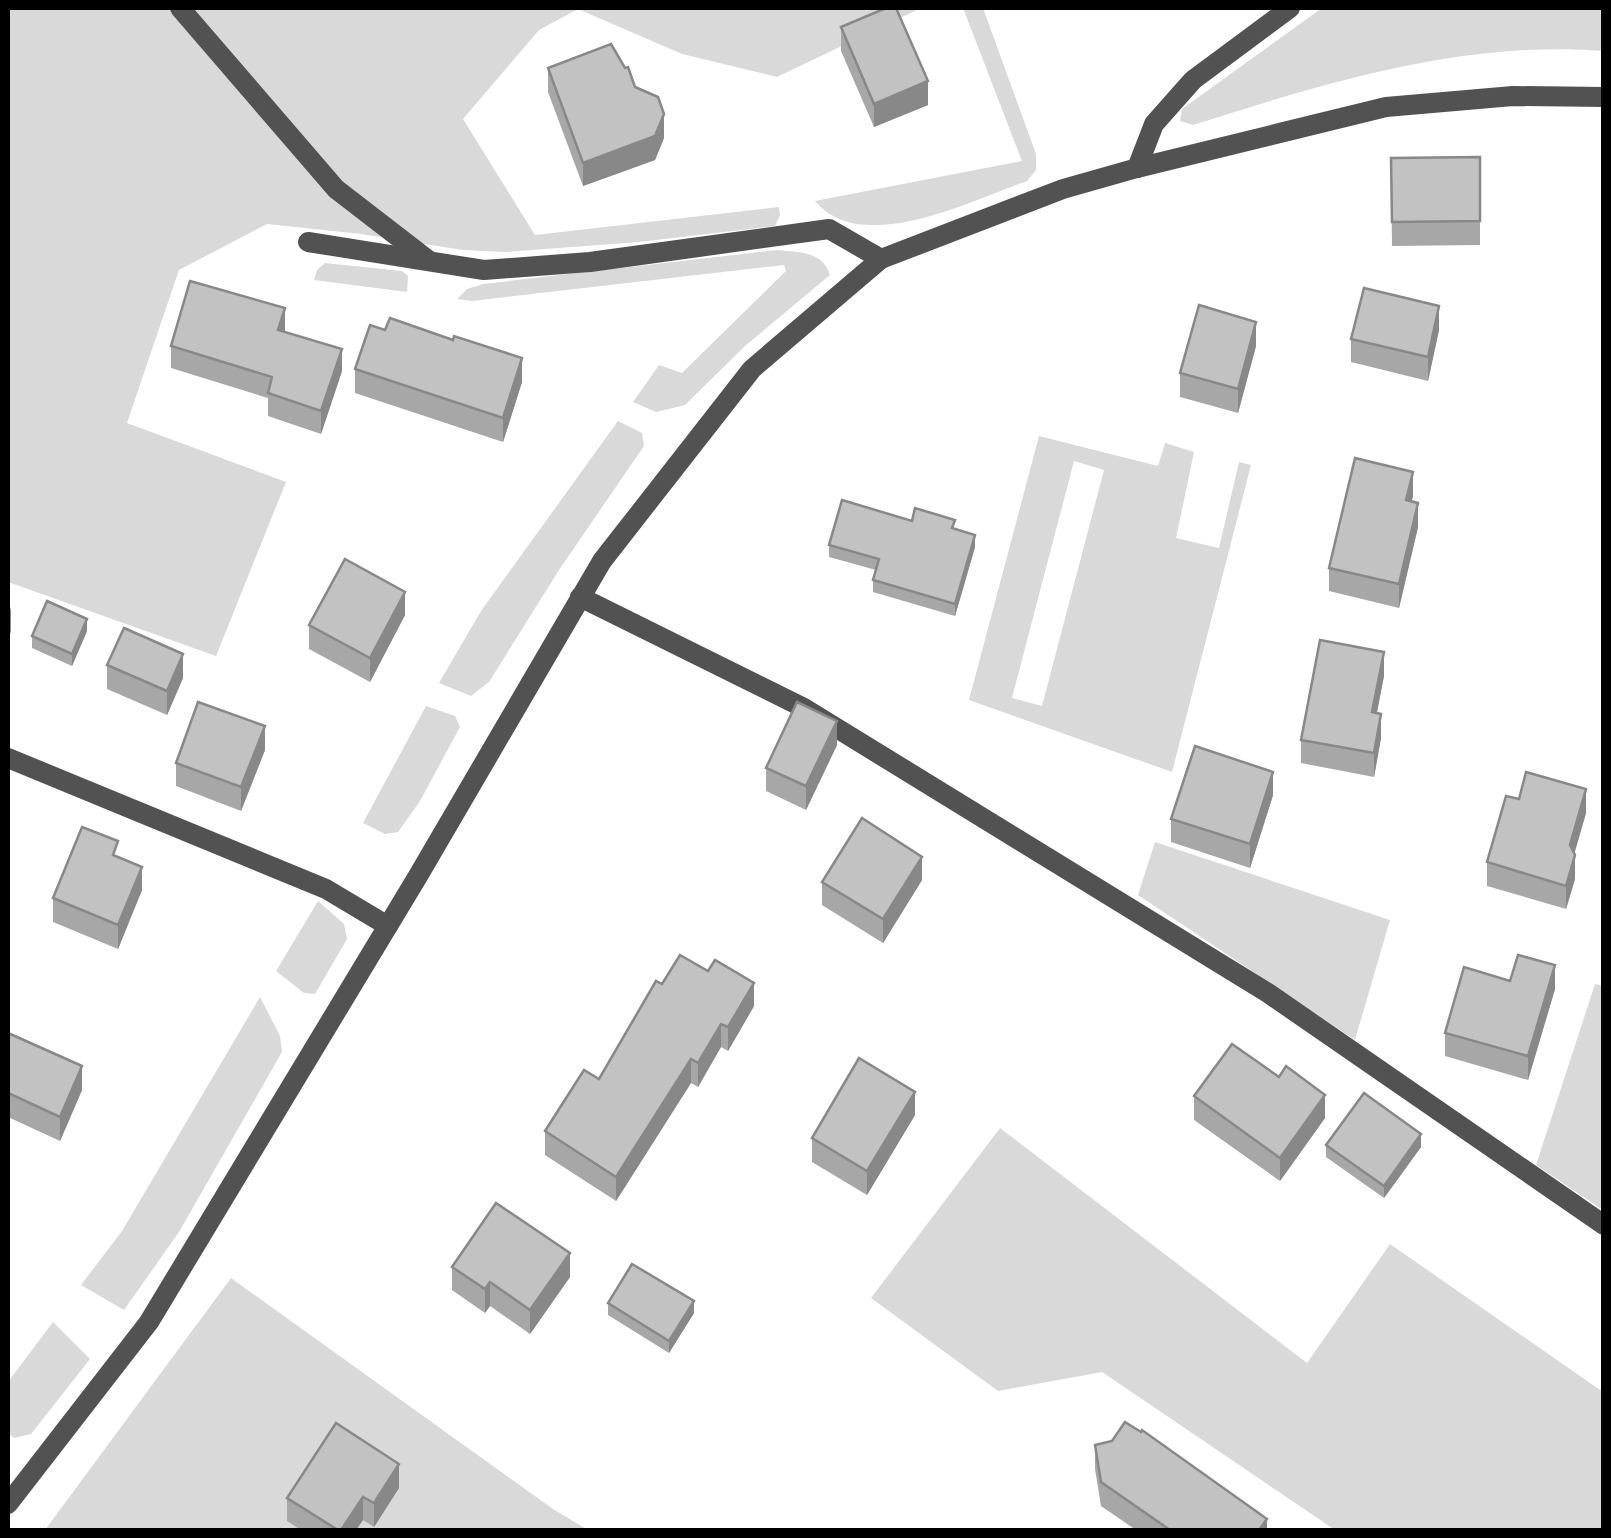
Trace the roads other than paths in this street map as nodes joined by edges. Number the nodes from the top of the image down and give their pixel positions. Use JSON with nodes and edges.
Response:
{"nodes":[{"id":1,"x":180,"y":8,"type":"edge"},
{"id":2,"x":1290,"y":8,"type":"edge"},
{"id":3,"x":1604,"y":96,"type":"edge"},
{"id":4,"x":1137,"y":168,"type":"junction"},
{"id":5,"x":308,"y":242,"type":"dead end"},
{"id":6,"x":881,"y":259,"type":"junction"},
{"id":7,"x":430,"y":261,"type":"junction"},
{"id":8,"x":580,"y":597,"type":"junction"},
{"id":9,"x":8,"y":758,"type":"edge"},
{"id":10,"x":388,"y":926,"type":"junction"},
{"id":11,"x":1604,"y":1224,"type":"edge"},
{"id":12,"x":8,"y":1504,"type":"edge"}],
"edges":[{"from":1,"to":7,"type":"street"},
{"from":2,"to":4,"type":"street"},
{"from":3,"to":4,"type":"street"},
{"from":4,"to":6,"type":"street"},
{"from":5,"to":7,"type":"street"},
{"from":6,"to":7,"type":"street"},
{"from":6,"to":8,"type":"street"},
{"from":8,"to":10,"type":"street"},
{"from":8,"to":11,"type":"street"},
{"from":9,"to":10,"type":"street"},
{"from":10,"to":12,"type":"street"}]}
